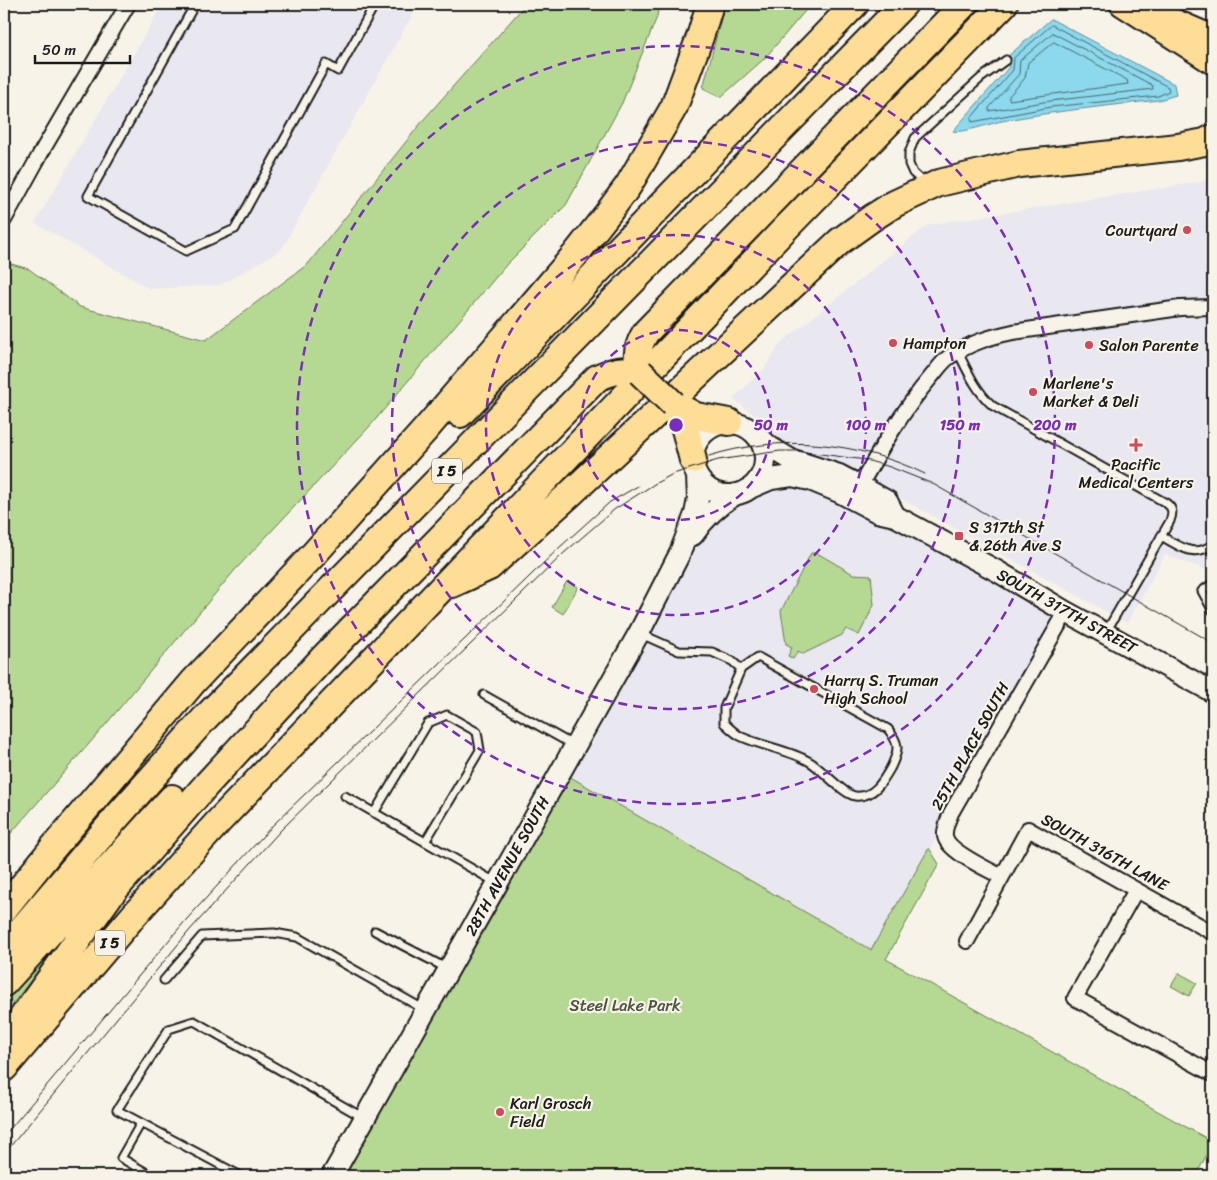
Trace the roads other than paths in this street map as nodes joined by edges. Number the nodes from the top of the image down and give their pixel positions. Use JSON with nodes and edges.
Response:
{"nodes":[{"id":1,"x":128,"y":4,"type":"edge"},
{"id":2,"x":195,"y":4,"type":"edge"},
{"id":3,"x":375,"y":4,"type":"edge"},
{"id":4,"x":710,"y":4,"type":"edge"},
{"id":5,"x":855,"y":4,"type":"edge"},
{"id":6,"x":904,"y":4,"type":"edge"},
{"id":7,"x":942,"y":4,"type":"edge"},
{"id":8,"x":964,"y":4,"type":"edge"},
{"id":9,"x":1004,"y":4,"type":"edge"},
{"id":10,"x":1121,"y":4,"type":"edge"},
{"id":11,"x":1135,"y":4,"type":"edge"},
{"id":12,"x":1213,"y":38,"type":"edge"},
{"id":13,"x":1006,"y":60,"type":"dead end"},
{"id":14,"x":1213,"y":63,"type":"edge"},
{"id":15,"x":1213,"y":138,"type":"edge"},
{"id":16,"x":928,"y":187,"type":"junction"},
{"id":17,"x":4,"y":220,"type":"edge"},
{"id":18,"x":674,"y":291,"type":"junction"},
{"id":19,"x":1213,"y":307,"type":"edge"},
{"id":20,"x":958,"y":352,"type":"junction"},
{"id":21,"x":633,"y":366,"type":"junction"},
{"id":22,"x":559,"y":406,"type":"junction"},
{"id":23,"x":691,"y":422,"type":"junction"},
{"id":24,"x":729,"y":422,"type":"junction"},
{"id":25,"x":758,"y":436,"type":"junction"},
{"id":26,"x":695,"y":468,"type":"junction"},
{"id":27,"x":860,"y":486,"type":"junction"},
{"id":28,"x":743,"y":491,"type":"junction"},
{"id":29,"x":895,"y":516,"type":"junction"},
{"id":30,"x":1161,"y":536,"type":"junction"},
{"id":31,"x":1213,"y":544,"type":"edge"},
{"id":32,"x":679,"y":555,"type":"junction"},
{"id":33,"x":312,"y":556,"type":"junction"},
{"id":34,"x":1213,"y":583,"type":"edge"},
{"id":35,"x":438,"y":590,"type":"junction"},
{"id":36,"x":1213,"y":611,"type":"edge"},
{"id":37,"x":1066,"y":612,"type":"junction"},
{"id":38,"x":639,"y":633,"type":"junction"},
{"id":39,"x":1106,"y":633,"type":"junction"},
{"id":40,"x":741,"y":669,"type":"junction"},
{"id":41,"x":1213,"y":692,"type":"edge"},
{"id":42,"x":484,"y":695,"type":"dead end"},
{"id":43,"x":574,"y":745,"type":"junction"},
{"id":44,"x":345,"y":796,"type":"dead end"},
{"id":45,"x":374,"y":813,"type":"junction"},
{"id":46,"x":425,"y":842,"type":"junction"},
{"id":47,"x":1002,"y":877,"type":"junction"},
{"id":48,"x":497,"y":883,"type":"junction"},
{"id":49,"x":1136,"y":890,"type":"junction"},
{"id":50,"x":4,"y":909,"type":"edge"},
{"id":51,"x":375,"y":931,"type":"dead end"},
{"id":52,"x":1213,"y":933,"type":"edge"},
{"id":53,"x":967,"y":942,"type":"dead end"},
{"id":54,"x":4,"y":950,"type":"edge"},
{"id":55,"x":449,"y":969,"type":"junction"},
{"id":56,"x":164,"y":980,"type":"dead end"},
{"id":57,"x":4,"y":983,"type":"edge"},
{"id":58,"x":426,"y":1010,"type":"junction"},
{"id":59,"x":4,"y":1043,"type":"edge"},
{"id":60,"x":4,"y":1068,"type":"edge"},
{"id":61,"x":1213,"y":1074,"type":"edge"},
{"id":62,"x":364,"y":1118,"type":"junction"},
{"id":63,"x":141,"y":1123,"type":"junction"},
{"id":64,"x":152,"y":1176,"type":"edge"},
{"id":65,"x":240,"y":1176,"type":"edge"},
{"id":66,"x":332,"y":1176,"type":"edge"}],
"edges":[{"from":1,"to":17,"type":"street"},
{"from":2,"to":3,"type":"lane"},
{"from":4,"to":33,"type":"highway"},
{"from":5,"to":33,"type":"highway"},
{"from":6,"to":54,"type":"highway","number":"I 5"},
{"from":7,"to":18,"type":"highway"},
{"from":8,"to":18,"type":"highway"},
{"from":9,"to":35,"type":"highway","number":"I 5"},
{"from":10,"to":14,"type":"main road"},
{"from":11,"to":12,"type":"main road"},
{"from":13,"to":16,"type":"lane"},
{"from":15,"to":16,"type":"highway"},
{"from":16,"to":35,"type":"highway"},
{"from":18,"to":21,"type":"highway"},
{"from":19,"to":20,"type":"street"},
{"from":20,"to":27,"type":"street"},
{"from":20,"to":30,"type":"lane"},
{"from":21,"to":22,"type":"highway"},
{"from":21,"to":23,"type":"highway","bridge":true},
{"from":22,"to":57,"type":"highway"},
{"from":22,"to":59,"type":"highway"},
{"from":23,"to":24,"type":"highway"},
{"from":23,"to":26,"type":"highway"},
{"from":24,"to":25,"type":"street"},
{"from":24,"to":26,"type":"street"},
{"from":25,"to":27,"type":"street","name":"SOUTH 317TH STREET"},
{"from":25,"to":28,"type":"street"},
{"from":26,"to":28,"type":"street"},
{"from":26,"to":32,"type":"street","name":"28TH AVENUE SOUTH"},
{"from":27,"to":29,"type":"street","name":"SOUTH 317TH STREET"},
{"from":28,"to":29,"type":"street","name":"SOUTH 317TH STREET"},
{"from":28,"to":32,"type":"street","name":"28TH AVENUE SOUTH"},
{"from":29,"to":37,"type":"street","name":"SOUTH 317TH STREET"},
{"from":30,"to":31,"type":"lane"},
{"from":30,"to":39,"type":"lane"},
{"from":32,"to":38,"type":"street","name":"28TH AVENUE SOUTH"},
{"from":33,"to":50,"type":"highway"},
{"from":34,"to":36,"type":"lane"},
{"from":35,"to":60,"type":"highway","number":"I 5"},
{"from":37,"to":39,"type":"street","name":"SOUTH 317TH STREET"},
{"from":37,"to":47,"type":"street","name":"25TH PLACE SOUTH"},
{"from":38,"to":40,"type":"lane"},
{"from":38,"to":43,"type":"street","name":"28TH AVENUE SOUTH"},
{"from":39,"to":41,"type":"street","name":"SOUTH 317TH STREET"},
{"from":40,"to":40,"type":"lane"},
{"from":42,"to":43,"type":"lane"},
{"from":43,"to":48,"type":"street","name":"28TH AVENUE SOUTH"},
{"from":44,"to":45,"type":"lane"},
{"from":45,"to":46,"type":"lane"},
{"from":45,"to":46,"type":"lane"},
{"from":46,"to":48,"type":"lane"},
{"from":47,"to":49,"type":"street","name":"SOUTH 316TH LANE"},
{"from":47,"to":53,"type":"street"},
{"from":48,"to":55,"type":"street","name":"28TH AVENUE SOUTH"},
{"from":49,"to":52,"type":"street","name":"SOUTH 316TH LANE"},
{"from":49,"to":61,"type":"street"},
{"from":51,"to":55,"type":"lane"},
{"from":55,"to":58,"type":"street","name":"28TH AVENUE SOUTH"},
{"from":56,"to":58,"type":"lane"},
{"from":58,"to":62,"type":"street","name":"28TH AVENUE SOUTH"},
{"from":62,"to":63,"type":"lane"},
{"from":62,"to":66,"type":"street","name":"28TH AVENUE SOUTH"},
{"from":63,"to":64,"type":"lane"},
{"from":63,"to":65,"type":"lane"}]}
